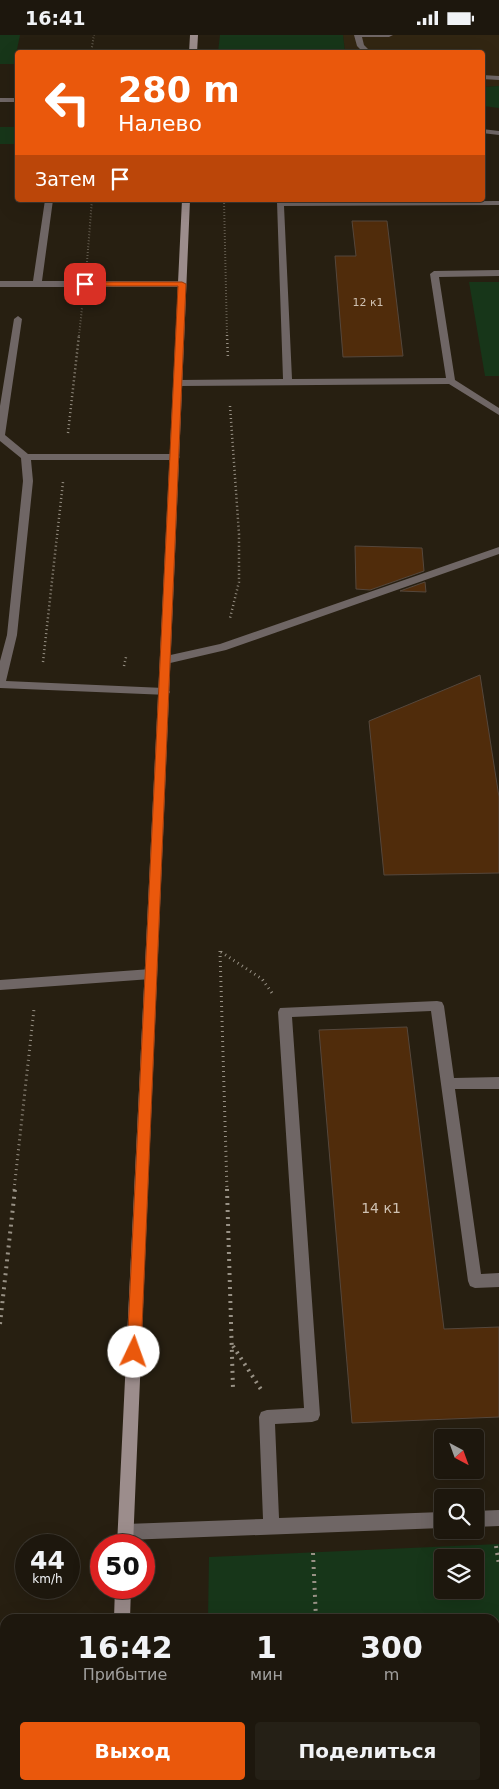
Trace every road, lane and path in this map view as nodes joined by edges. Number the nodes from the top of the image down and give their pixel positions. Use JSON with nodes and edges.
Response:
{"nodes":[{"id":1,"x":94,"y":35,"type":"edge"},
{"id":2,"x":194,"y":35,"type":"edge"},
{"id":3,"x":358,"y":35,"type":"edge"},
{"id":4,"x":389,"y":35,"type":"edge"},
{"id":5,"x":92,"y":50,"type":"edge"},
{"id":6,"x":193,"y":50,"type":"edge"},
{"id":7,"x":366,"y":50,"type":"edge"},
{"id":8,"x":485,"y":77,"type":"edge"},
{"id":9,"x":499,"y":78,"type":"edge"},
{"id":10,"x":0,"y":100,"type":"edge"},
{"id":11,"x":15,"y":100,"type":"edge"},
{"id":12,"x":485,"y":131,"type":"edge"},
{"id":13,"x":499,"y":133,"type":"edge"},
{"id":14,"x":49,"y":202,"type":"edge"},
{"id":15,"x":186,"y":202,"type":"edge"},
{"id":16,"x":224,"y":202,"type":"edge"},
{"id":17,"x":499,"y":203,"type":"edge"},
{"id":18,"x":499,"y":273,"type":"edge"},
{"id":19,"x":0,"y":284,"type":"edge"},
{"id":20,"x":37,"y":284,"type":"junction"},
{"id":21,"x":182,"y":284,"type":"junction"},
{"id":22,"x":18,"y":319,"type":"dead end"},
{"id":23,"x":451,"y":381,"type":"junction"},
{"id":24,"x":228,"y":382,"type":"junction"},
{"id":25,"x":288,"y":382,"type":"junction"},
{"id":26,"x":178,"y":383,"type":"junction"},
{"id":27,"x":499,"y":412,"type":"edge"},
{"id":28,"x":0,"y":437,"type":"edge"},
{"id":29,"x":26,"y":457,"type":"junction"},
{"id":30,"x":175,"y":457,"type":"junction"},
{"id":31,"x":499,"y":550,"type":"edge"},
{"id":32,"x":222,"y":647,"type":"junction"},
{"id":33,"x":166,"y":660,"type":"junction"},
{"id":34,"x":0,"y":683,"type":"edge"},
{"id":35,"x":164,"y":692,"type":"junction"},
{"id":36,"x":151,"y":974,"type":"junction"},
{"id":37,"x":262,"y":979,"type":"dead end"},
{"id":38,"x":0,"y":985,"type":"edge"},
{"id":39,"x":35,"y":1002,"type":"dead end"},
{"id":40,"x":499,"y":1083,"type":"edge"},
{"id":41,"x":448,"y":1085,"type":"junction"},
{"id":42,"x":499,"y":1281,"type":"edge"},
{"id":43,"x":0,"y":1324,"type":"edge"},
{"id":44,"x":232,"y":1344,"type":"junction"},
{"id":45,"x":233,"y":1389,"type":"dead end"},
{"id":46,"x":279,"y":1416,"type":"junction"},
{"id":47,"x":499,"y":1518,"type":"edge"},
{"id":48,"x":484,"y":1519,"type":"edge"},
{"id":49,"x":434,"y":1520,"type":"edge"},
{"id":50,"x":311,"y":1525,"type":"junction"},
{"id":51,"x":272,"y":1526,"type":"junction"},
{"id":52,"x":126,"y":1534,"type":"edge"},
{"id":53,"x":155,"y":1536,"type":"edge"},
{"id":54,"x":123,"y":1599,"type":"edge"},
{"id":55,"x":122,"y":1614,"type":"edge"},
{"id":56,"x":316,"y":1614,"type":"edge"}],
"edges":[{"from":1,"to":5,"type":"path"},
{"from":2,"to":6,"type":"main road"},
{"from":3,"to":4,"type":"street"},
{"from":3,"to":7,"type":"street"},
{"from":8,"to":9,"type":"street"},
{"from":10,"to":11,"type":"street"},
{"from":12,"to":13,"type":"street"},
{"from":14,"to":20,"type":"street"},
{"from":15,"to":21,"type":"main road"},
{"from":16,"to":24,"type":"path"},
{"from":17,"to":25,"type":"street"},
{"from":18,"to":23,"type":"street"},
{"from":19,"to":20,"type":"street"},
{"from":20,"to":21,"type":"street"},
{"from":21,"to":26,"type":"main road"},
{"from":22,"to":28,"type":"street"},
{"from":23,"to":25,"type":"street"},
{"from":23,"to":27,"type":"street"},
{"from":24,"to":25,"type":"street"},
{"from":24,"to":26,"type":"street"},
{"from":24,"to":32,"type":"path"},
{"from":26,"to":30,"type":"main road"},
{"from":28,"to":29,"type":"street"},
{"from":29,"to":30,"type":"street"},
{"from":29,"to":34,"type":"street"},
{"from":30,"to":33,"type":"main road"},
{"from":31,"to":32,"type":"street"},
{"from":32,"to":33,"type":"street"},
{"from":33,"to":35,"type":"main road"},
{"from":34,"to":35,"type":"street"},
{"from":35,"to":36,"type":"main road"},
{"from":36,"to":38,"type":"street"},
{"from":36,"to":52,"type":"main road"},
{"from":37,"to":44,"type":"path"},
{"from":39,"to":43,"type":"path"},
{"from":40,"to":41,"type":"street"},
{"from":41,"to":42,"type":"street"},
{"from":41,"to":46,"type":"street"},
{"from":44,"to":45,"type":"path"},
{"from":44,"to":46,"type":"path"},
{"from":46,"to":51,"type":"street"},
{"from":47,"to":48,"type":"street"},
{"from":49,"to":50,"type":"street"},
{"from":50,"to":51,"type":"street"},
{"from":50,"to":56,"type":"path"},
{"from":51,"to":53,"type":"street"},
{"from":54,"to":55,"type":"main road"}]}
